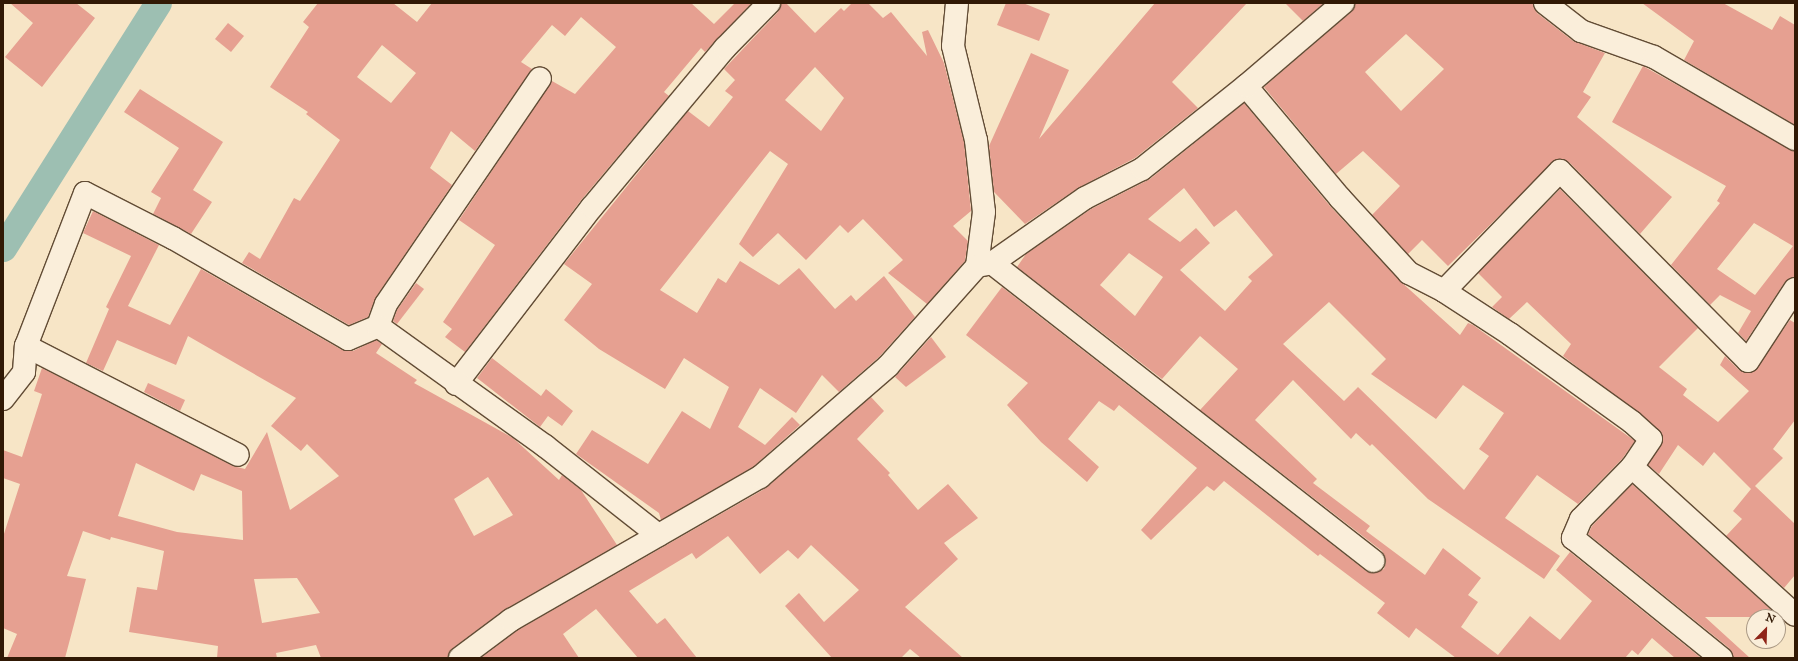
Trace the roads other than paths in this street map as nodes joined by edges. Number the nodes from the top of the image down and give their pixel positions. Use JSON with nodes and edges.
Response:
{"nodes":[{"id":1,"x":769,"y":3,"type":"edge"},
{"id":2,"x":957,"y":3,"type":"edge"},
{"id":3,"x":1342,"y":3,"type":"edge"},
{"id":4,"x":1544,"y":3,"type":"edge"},
{"id":5,"x":540,"y":78,"type":"dead end"},
{"id":6,"x":1246,"y":86,"type":"junction"},
{"id":7,"x":1795,"y":139,"type":"edge"},
{"id":8,"x":984,"y":265,"type":"junction"},
{"id":9,"x":1795,"y":289,"type":"edge"},
{"id":10,"x":1444,"y":292,"type":"junction"},
{"id":11,"x":378,"y":326,"type":"junction"},
{"id":12,"x":26,"y":346,"type":"junction"},
{"id":13,"x":456,"y":384,"type":"junction"},
{"id":14,"x":3,"y":399,"type":"edge"},
{"id":15,"x":238,"y":455,"type":"dead end"},
{"id":16,"x":1632,"y":467,"type":"junction"},
{"id":17,"x":658,"y":535,"type":"junction"},
{"id":18,"x":1374,"y":561,"type":"dead end"},
{"id":19,"x":1795,"y":615,"type":"edge"},
{"id":20,"x":460,"y":658,"type":"edge"},
{"id":21,"x":1721,"y":658,"type":"edge"}],
"edges":[{"from":1,"to":13,"type":"street"},
{"from":2,"to":8,"type":"street"},
{"from":3,"to":6,"type":"street"},
{"from":4,"to":7,"type":"street"},
{"from":5,"to":11,"type":"street"},
{"from":6,"to":8,"type":"street"},
{"from":6,"to":10,"type":"street"},
{"from":8,"to":17,"type":"street"},
{"from":8,"to":18,"type":"street"},
{"from":9,"to":10,"type":"street"},
{"from":10,"to":16,"type":"street"},
{"from":11,"to":12,"type":"street"},
{"from":11,"to":13,"type":"street"},
{"from":12,"to":14,"type":"street"},
{"from":12,"to":15,"type":"street"},
{"from":13,"to":17,"type":"street"},
{"from":16,"to":19,"type":"street"},
{"from":16,"to":21,"type":"street"},
{"from":17,"to":20,"type":"street"}]}
